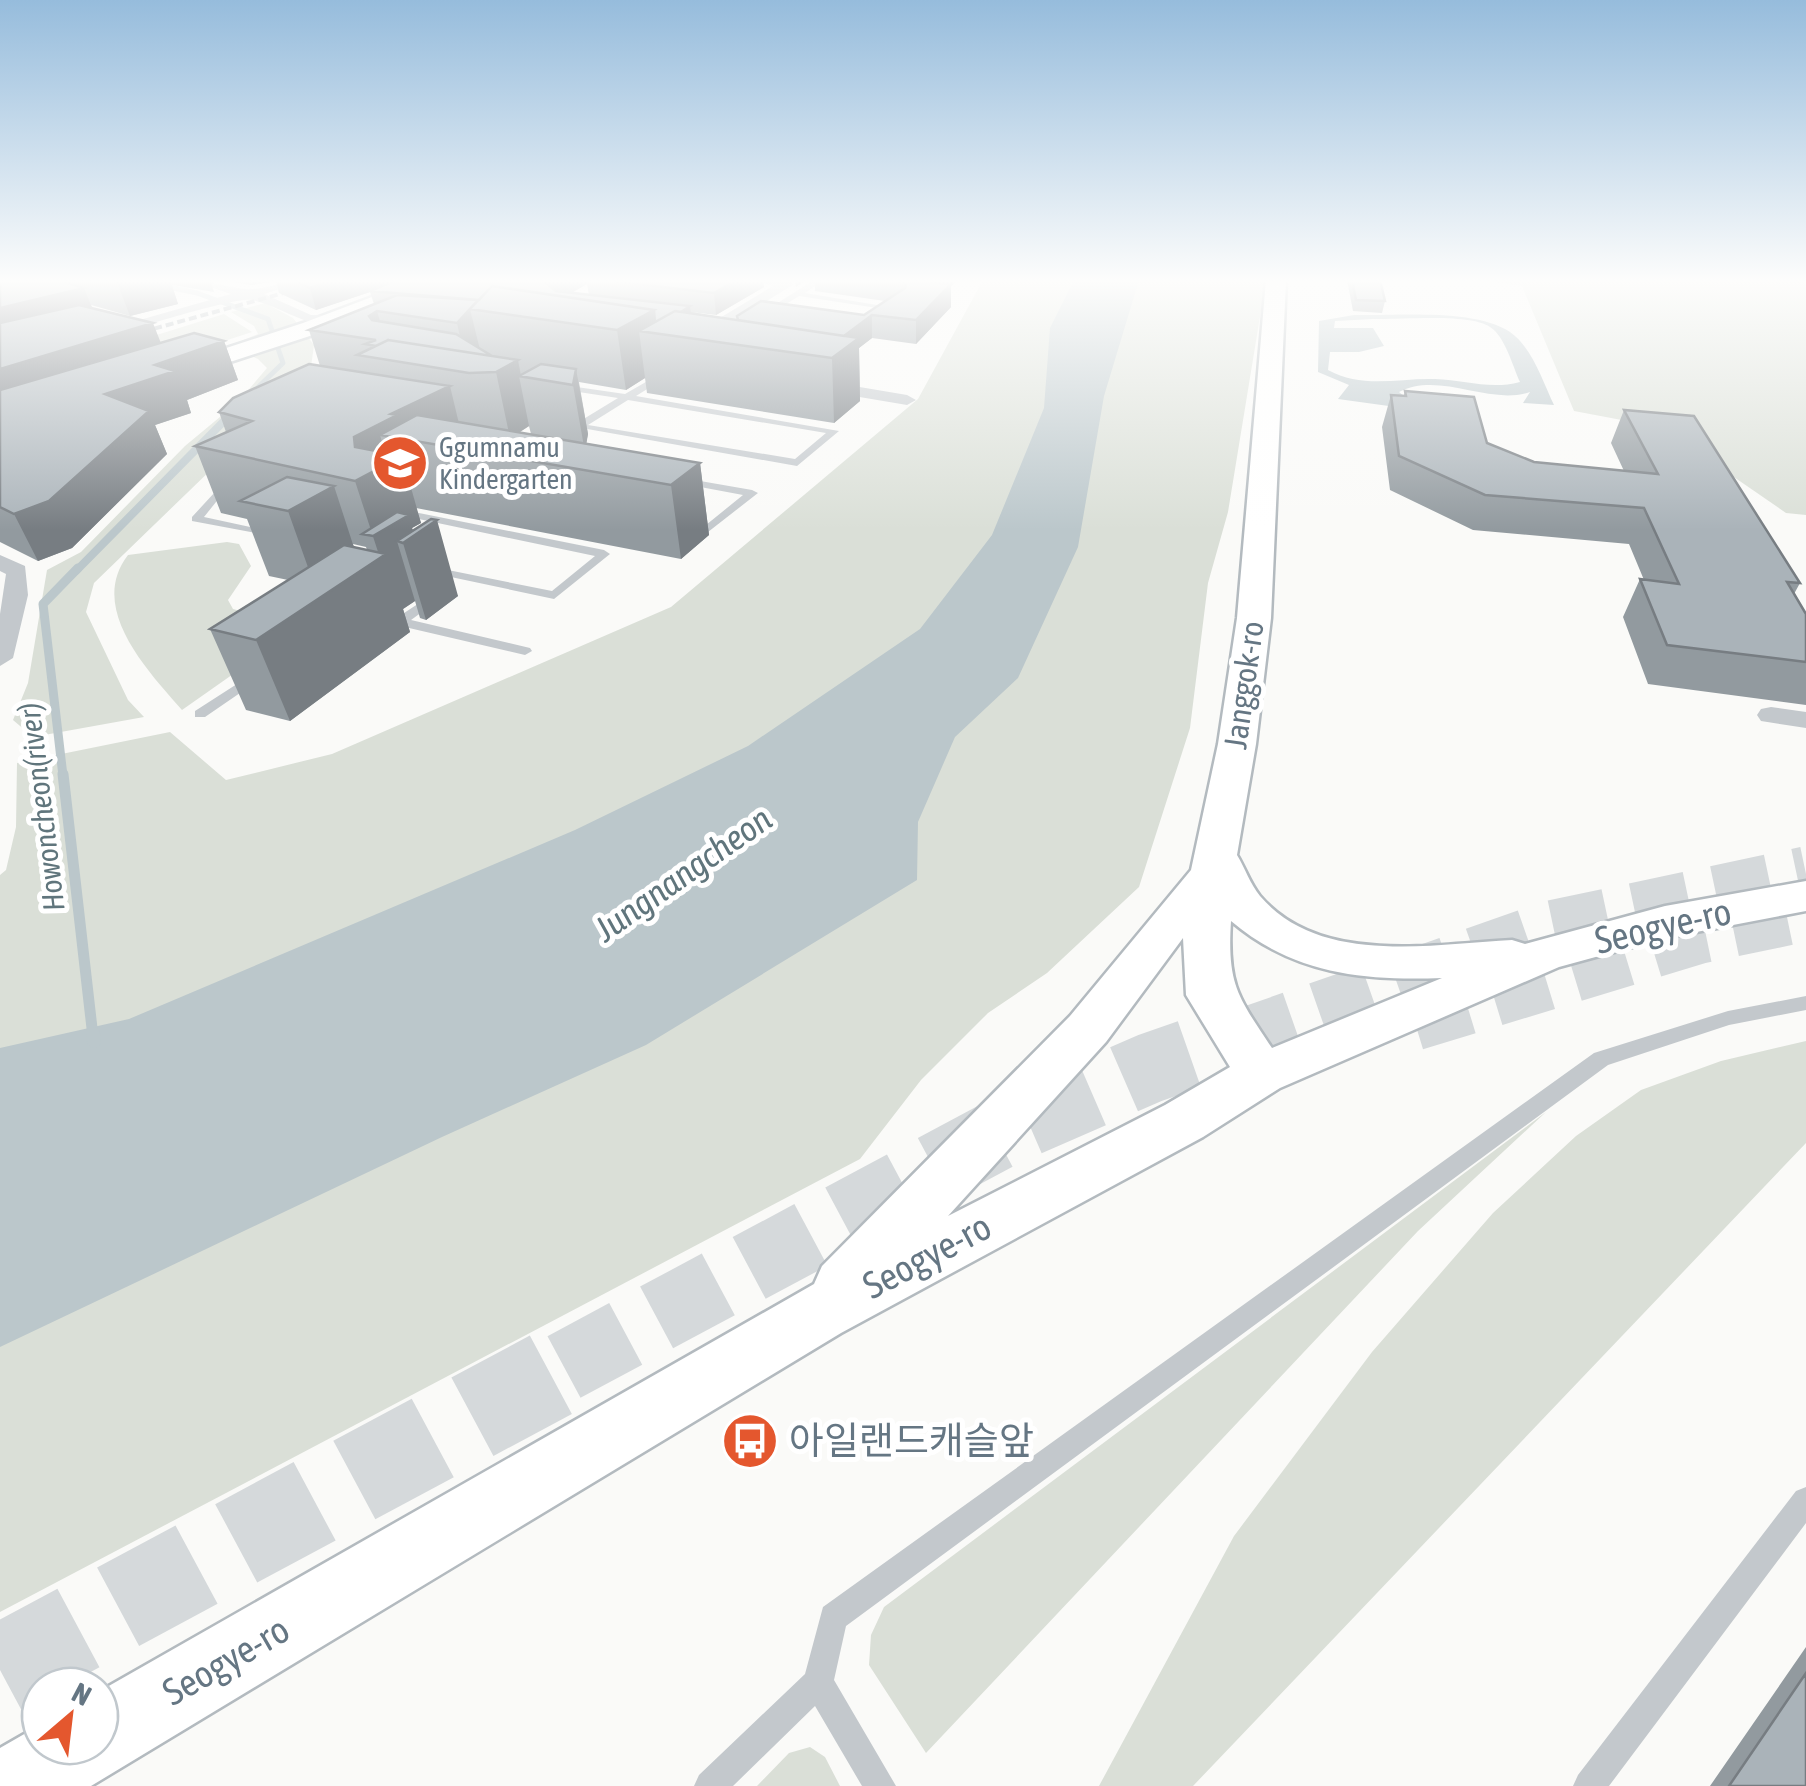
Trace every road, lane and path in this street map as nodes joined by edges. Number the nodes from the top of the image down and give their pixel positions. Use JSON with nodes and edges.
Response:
{"nodes":[{"id":1,"x":201,"y":363,"type":"edge"},
{"id":2,"x":667,"y":363,"type":"edge"},
{"id":3,"x":1271,"y":363,"type":"edge"},
{"id":4,"x":795,"y":382,"type":"edge"},
{"id":5,"x":144,"y":383,"type":"edge"},
{"id":6,"x":548,"y":384,"type":"edge"},
{"id":7,"x":627,"y":397,"type":"junction"},
{"id":8,"x":907,"y":400,"type":"dead end"},
{"id":9,"x":551,"y":422,"type":"edge"},
{"id":10,"x":579,"y":426,"type":"junction"},
{"id":11,"x":231,"y":477,"type":"edge"},
{"id":12,"x":676,"y":480,"type":"edge"},
{"id":13,"x":393,"y":500,"type":"edge"},
{"id":14,"x":669,"y":521,"type":"edge"},
{"id":15,"x":292,"y":539,"type":"edge"},
{"id":16,"x":0,"y":562,"type":"edge"},
{"id":17,"x":426,"y":568,"type":"edge"},
{"id":18,"x":465,"y":576,"type":"junction"},
{"id":19,"x":3,"y":628,"type":"edge"},
{"id":20,"x":525,"y":651,"type":"dead end"},
{"id":21,"x":0,"y":658,"type":"edge"},
{"id":22,"x":276,"y":662,"type":"edge"},
{"id":23,"x":200,"y":714,"type":"dead end"},
{"id":24,"x":1771,"y":715,"type":"dead end"},
{"id":25,"x":1806,"y":720,"type":"edge"},
{"id":26,"x":1214,"y":865,"type":"junction"},
{"id":27,"x":1806,"y":896,"type":"edge"},
{"id":28,"x":1544,"y":955,"type":"junction"},
{"id":29,"x":1806,"y":1003,"type":"edge"},
{"id":30,"x":1261,"y":1074,"type":"junction"},
{"id":31,"x":819,"y":1313,"type":"junction"},
{"id":32,"x":1806,"y":1502,"type":"edge"},
{"id":33,"x":818,"y":1682,"type":"junction"},
{"id":34,"x":120,"y":1724,"type":"edge"},
{"id":35,"x":48,"y":1766,"type":"edge"},
{"id":36,"x":14,"y":1786,"type":"edge"},
{"id":37,"x":710,"y":1786,"type":"edge"},
{"id":38,"x":880,"y":1786,"type":"edge"},
{"id":39,"x":1589,"y":1786,"type":"edge"}],
"edges":[{"from":1,"to":5,"type":"main road"},
{"from":2,"to":7,"type":"lane"},
{"from":3,"to":26,"type":"main road","name":"Janggok-ro"},
{"from":4,"to":8,"type":"street"},
{"from":6,"to":7,"type":"lane"},
{"from":7,"to":10,"type":"lane"},
{"from":7,"to":10,"type":"lane"},
{"from":9,"to":10,"type":"lane"},
{"from":11,"to":15,"type":"lane"},
{"from":12,"to":14,"type":"lane"},
{"from":13,"to":18,"type":"lane"},
{"from":16,"to":19,"type":"street"},
{"from":17,"to":18,"type":"lane"},
{"from":18,"to":20,"type":"lane"},
{"from":19,"to":21,"type":"street"},
{"from":22,"to":23,"type":"lane"},
{"from":24,"to":25,"type":"street"},
{"from":26,"to":28,"type":"main road"},
{"from":26,"to":30,"type":"main road","name":"Janggok-ro"},
{"from":26,"to":31,"type":"main road"},
{"from":27,"to":28,"type":"main road","name":"Seogye-ro"},
{"from":28,"to":30,"type":"main road","name":"Seogye-ro"},
{"from":29,"to":33,"type":"lane"},
{"from":30,"to":31,"type":"main road","name":"Seogye-ro"},
{"from":31,"to":34,"type":"main road","name":"Seogye-ro"},
{"from":32,"to":39,"type":"lane"},
{"from":33,"to":37,"type":"lane"},
{"from":33,"to":38,"type":"lane"},
{"from":35,"to":36,"type":"main road"}]}
